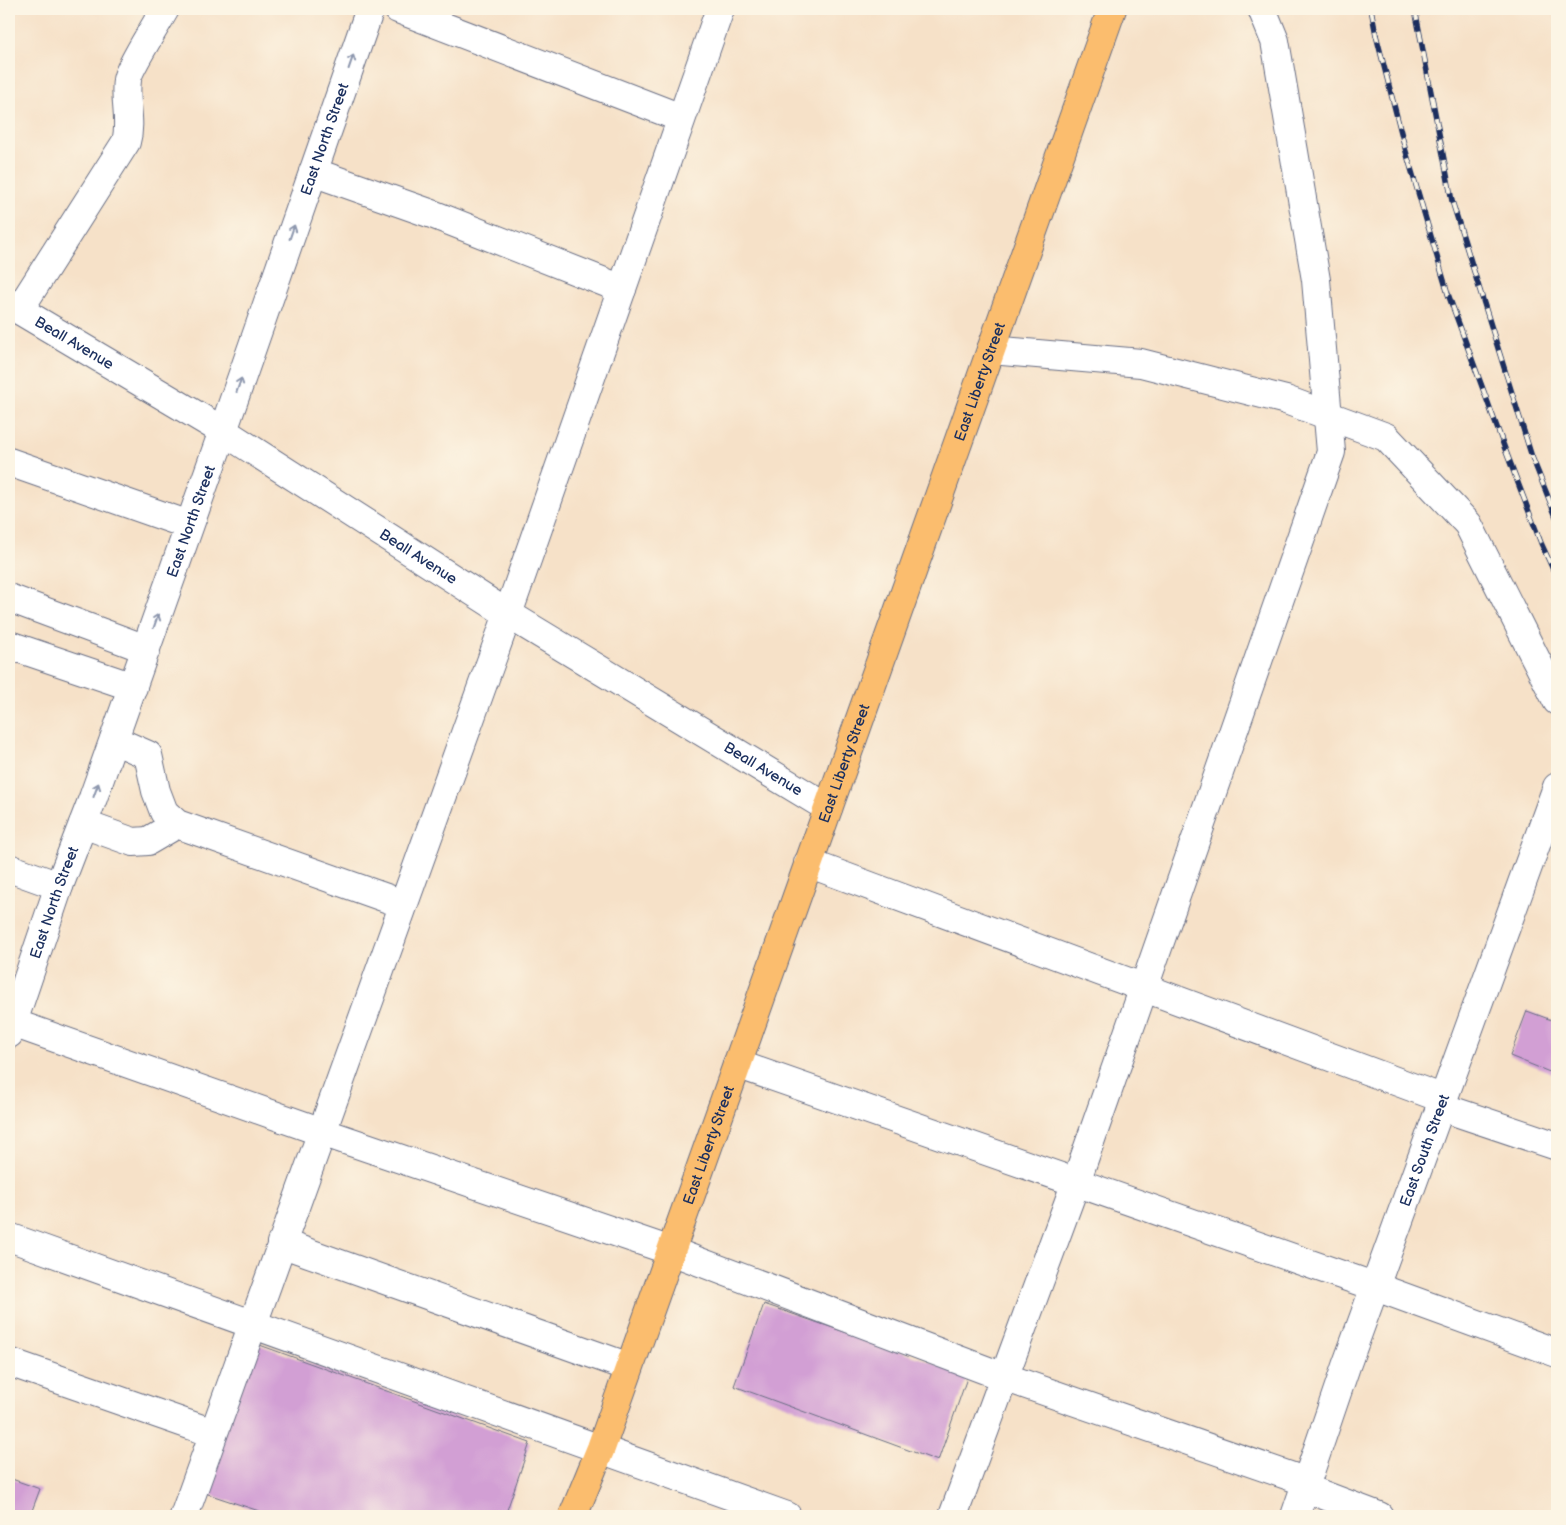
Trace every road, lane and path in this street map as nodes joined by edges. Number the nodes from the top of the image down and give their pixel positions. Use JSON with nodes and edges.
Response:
{"nodes":[{"id":1,"x":165,"y":9,"type":"edge"},
{"id":2,"x":370,"y":9,"type":"edge"},
{"id":3,"x":398,"y":9,"type":"edge"},
{"id":4,"x":720,"y":9,"type":"edge"},
{"id":5,"x":1112,"y":9,"type":"edge"},
{"id":6,"x":1262,"y":9,"type":"edge"},
{"id":7,"x":681,"y":118,"type":"junction"},
{"id":8,"x":313,"y":172,"type":"junction"},
{"id":9,"x":622,"y":289,"type":"junction"},
{"id":10,"x":14,"y":307,"type":"edge"},
{"id":11,"x":991,"y":350,"type":"junction"},
{"id":12,"x":1328,"y":415,"type":"junction"},
{"id":13,"x":223,"y":431,"type":"junction"},
{"id":14,"x":9,"y":462,"type":"edge"},
{"id":15,"x":189,"y":525,"type":"junction"},
{"id":16,"x":9,"y":598,"type":"edge"},
{"id":17,"x":508,"y":614,"type":"junction"},
{"id":18,"x":9,"y":645,"type":"edge"},
{"id":19,"x":146,"y":650,"type":"junction"},
{"id":20,"x":132,"y":687,"type":"junction"},
{"id":21,"x":1557,"y":701,"type":"edge"},
{"id":22,"x":114,"y":740,"type":"junction"},
{"id":23,"x":1557,"y":787,"type":"edge"},
{"id":24,"x":828,"y":808,"type":"junction"},
{"id":25,"x":83,"y":824,"type":"junction"},
{"id":26,"x":177,"y":824,"type":"junction"},
{"id":27,"x":808,"y":863,"type":"junction"},
{"id":28,"x":9,"y":868,"type":"edge"},
{"id":29,"x":59,"y":886,"type":"junction"},
{"id":30,"x":403,"y":904,"type":"junction"},
{"id":31,"x":1144,"y":987,"type":"junction"},
{"id":32,"x":11,"y":1028,"type":"edge"},
{"id":33,"x":737,"y":1064,"type":"junction"},
{"id":34,"x":1443,"y":1103,"type":"junction"},
{"id":35,"x":322,"y":1132,"type":"junction"},
{"id":36,"x":1557,"y":1146,"type":"edge"},
{"id":37,"x":1076,"y":1182,"type":"junction"},
{"id":38,"x":9,"y":1237,"type":"edge"},
{"id":39,"x":281,"y":1243,"type":"junction"},
{"id":40,"x":671,"y":1250,"type":"junction"},
{"id":41,"x":1376,"y":1287,"type":"junction"},
{"id":42,"x":252,"y":1324,"type":"junction"},
{"id":43,"x":1557,"y":1354,"type":"edge"},
{"id":44,"x":9,"y":1362,"type":"edge"},
{"id":45,"x":629,"y":1367,"type":"junction"},
{"id":46,"x":1004,"y":1377,"type":"junction"},
{"id":47,"x":212,"y":1433,"type":"junction"},
{"id":48,"x":601,"y":1448,"type":"junction"},
{"id":49,"x":1306,"y":1485,"type":"junction"},
{"id":50,"x":184,"y":1516,"type":"edge"},
{"id":51,"x":573,"y":1516,"type":"edge"},
{"id":52,"x":787,"y":1516,"type":"edge"},
{"id":53,"x":953,"y":1516,"type":"edge"},
{"id":54,"x":1295,"y":1516,"type":"edge"},
{"id":55,"x":1379,"y":1516,"type":"edge"}],
"edges":[{"from":1,"to":10,"type":"street"},
{"from":8,"to":2,"type":"street","name":"East North Street","one_way":true},
{"from":3,"to":7,"type":"street"},
{"from":4,"to":7,"type":"street"},
{"from":5,"to":11,"type":"main road","name":"East Liberty Street"},
{"from":6,"to":12,"type":"street"},
{"from":7,"to":9,"type":"street"},
{"from":8,"to":9,"type":"street"},
{"from":13,"to":8,"type":"street","name":"East North Street","one_way":true},
{"from":9,"to":17,"type":"street"},
{"from":10,"to":13,"type":"street","name":"Beall Avenue"},
{"from":11,"to":12,"type":"street"},
{"from":11,"to":24,"type":"main road","name":"East Liberty Street"},
{"from":12,"to":21,"type":"street"},
{"from":12,"to":31,"type":"street"},
{"from":13,"to":15,"type":"street","name":"East North Street"},
{"from":13,"to":17,"type":"street","name":"Beall Avenue"},
{"from":14,"to":15,"type":"street"},
{"from":19,"to":15,"type":"street","name":"East North Street","one_way":true},
{"from":16,"to":19,"type":"street"},
{"from":17,"to":24,"type":"street","name":"Beall Avenue"},
{"from":17,"to":30,"type":"street"},
{"from":18,"to":20,"type":"street"},
{"from":19,"to":20,"type":"street","name":"East North Street"},
{"from":20,"to":22,"type":"street","name":"East North Street"},
{"from":25,"to":22,"type":"street","name":"East North Street","one_way":true},
{"from":22,"to":26,"type":"street"},
{"from":23,"to":34,"type":"street","name":"East South Street"},
{"from":24,"to":27,"type":"main road","name":"East Liberty Street"},
{"from":25,"to":26,"type":"street"},
{"from":25,"to":29,"type":"street","name":"East North Street"},
{"from":26,"to":30,"type":"street"},
{"from":27,"to":31,"type":"street"},
{"from":27,"to":33,"type":"main road","name":"East Liberty Street"},
{"from":28,"to":29,"type":"street"},
{"from":29,"to":32,"type":"street","name":"East North Street"},
{"from":30,"to":35,"type":"street"},
{"from":31,"to":34,"type":"street"},
{"from":31,"to":37,"type":"street"},
{"from":32,"to":35,"type":"street"},
{"from":33,"to":37,"type":"street"},
{"from":33,"to":40,"type":"main road","name":"East Liberty Street"},
{"from":34,"to":36,"type":"street"},
{"from":34,"to":41,"type":"street","name":"East South Street"},
{"from":35,"to":39,"type":"street"},
{"from":35,"to":40,"type":"street"},
{"from":37,"to":41,"type":"street"},
{"from":37,"to":46,"type":"street"},
{"from":38,"to":42,"type":"street"},
{"from":39,"to":42,"type":"street"},
{"from":39,"to":45,"type":"street"},
{"from":40,"to":45,"type":"main road","name":"East Liberty Street"},
{"from":40,"to":46,"type":"street"},
{"from":41,"to":43,"type":"street"},
{"from":41,"to":49,"type":"street","name":"East South Street"},
{"from":42,"to":47,"type":"street"},
{"from":42,"to":48,"type":"street"},
{"from":44,"to":47,"type":"street"},
{"from":45,"to":48,"type":"main road","name":"East Liberty Street"},
{"from":46,"to":49,"type":"street"},
{"from":46,"to":53,"type":"street"},
{"from":47,"to":50,"type":"street"},
{"from":48,"to":51,"type":"main road","name":"East Liberty Street"},
{"from":48,"to":52,"type":"street"},
{"from":49,"to":54,"type":"street","name":"East South Street"},
{"from":49,"to":55,"type":"street"}]}
